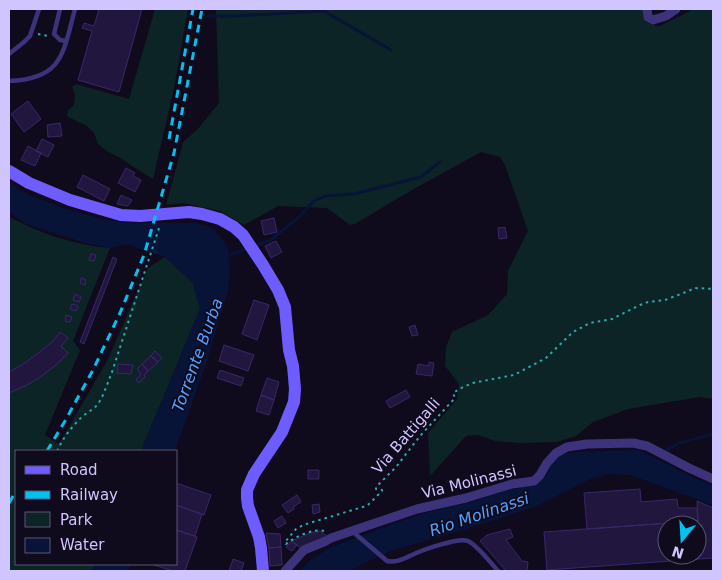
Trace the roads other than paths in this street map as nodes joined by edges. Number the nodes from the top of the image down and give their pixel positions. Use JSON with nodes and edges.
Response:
{"nodes":[{"id":1,"x":39,"y":9,"type":"edge"},
{"id":2,"x":60,"y":9,"type":"edge"},
{"id":3,"x":75,"y":9,"type":"edge"},
{"id":4,"x":647,"y":9,"type":"edge"},
{"id":5,"x":676,"y":9,"type":"edge"},
{"id":6,"x":66,"y":41,"type":"junction"},
{"id":7,"x":9,"y":54,"type":"edge"},
{"id":8,"x":9,"y":81,"type":"edge"},
{"id":9,"x":9,"y":171,"type":"edge"},
{"id":10,"x":713,"y":479,"type":"edge"},
{"id":11,"x":355,"y":533,"type":"junction"},
{"id":12,"x":263,"y":571,"type":"edge"},
{"id":13,"x":285,"y":571,"type":"edge"},
{"id":14,"x":498,"y":571,"type":"edge"}],
"edges":[{"from":1,"to":7,"type":"lane"},
{"from":2,"to":6,"type":"lane"},
{"from":3,"to":6,"type":"lane"},
{"from":4,"to":5,"type":"street"},
{"from":6,"to":8,"type":"lane"},
{"from":9,"to":12,"type":"main road"},
{"from":10,"to":11,"type":"street","name":"Via Molinassi"},
{"from":11,"to":13,"type":"street","name":"Via Molinassi"},
{"from":11,"to":14,"type":"lane"}]}
